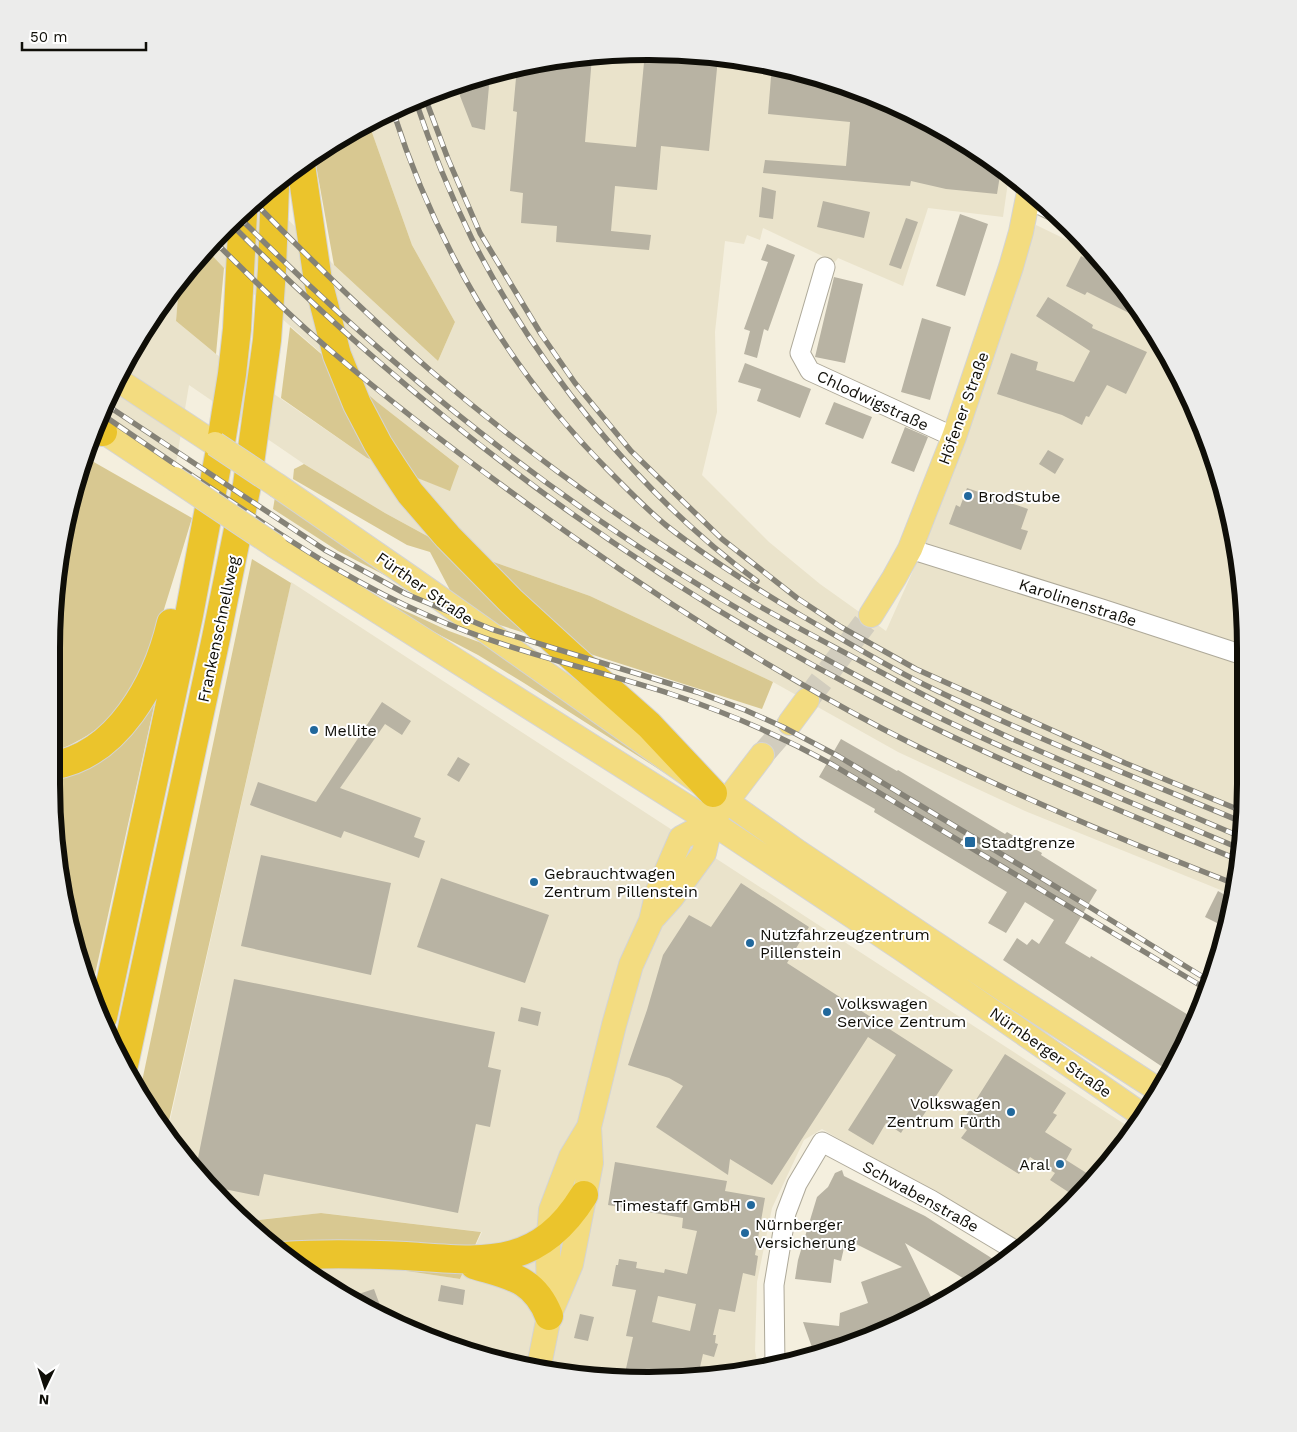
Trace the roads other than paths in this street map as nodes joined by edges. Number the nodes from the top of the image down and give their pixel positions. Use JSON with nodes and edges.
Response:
{"nodes":[{"id":1,"x":301,"y":174,"type":"edge"},
{"id":2,"x":275,"y":194,"type":"edge"},
{"id":3,"x":1028,"y":199,"type":"edge"},
{"id":4,"x":243,"y":222,"type":"edge"},
{"id":5,"x":825,"y":267,"type":"dead end"},
{"id":6,"x":123,"y":384,"type":"edge"},
{"id":7,"x":102,"y":432,"type":"edge"},
{"id":8,"x":954,"y":437,"type":"junction"},
{"id":9,"x":910,"y":549,"type":"junction"},
{"id":10,"x":201,"y":555,"type":"junction"},
{"id":11,"x":871,"y":615,"type":"tunnel mouth"},
{"id":12,"x":1237,"y":653,"type":"edge"},
{"id":13,"x":807,"y":700,"type":"tunnel mouth"},
{"id":14,"x":790,"y":722,"type":"tunnel mouth"},
{"id":15,"x":762,"y":755,"type":"tunnel mouth"},
{"id":16,"x":60,"y":763,"type":"edge"},
{"id":17,"x":720,"y":798,"type":"junction"},
{"id":18,"x":711,"y":822,"type":"junction"},
{"id":19,"x":104,"y":1007,"type":"edge"},
{"id":20,"x":126,"y":1054,"type":"edge"},
{"id":21,"x":1153,"y":1086,"type":"edge"},
{"id":22,"x":1137,"y":1111,"type":"edge"},
{"id":23,"x":589,"y":1127,"type":"junction"},
{"id":24,"x":584,"y":1196,"type":"junction"},
{"id":25,"x":548,"y":1238,"type":"junction"},
{"id":26,"x":1010,"y":1247,"type":"edge"},
{"id":27,"x":298,"y":1255,"type":"edge"},
{"id":28,"x":459,"y":1260,"type":"junction"},
{"id":29,"x":548,"y":1316,"type":"junction"},
{"id":30,"x":775,"y":1358,"type":"edge"},
{"id":31,"x":540,"y":1362,"type":"edge"}],
"edges":[{"from":1,"to":17,"type":"highway"},
{"from":2,"to":20,"type":"highway","name":"Frankenschnellweg"},
{"from":3,"to":8,"type":"main road","name":"Höfener Straße"},
{"from":4,"to":10,"type":"highway","name":"Frankenschnellweg"},
{"from":5,"to":8,"type":"street","name":"Chlodwigstraße"},
{"from":6,"to":17,"type":"main road","name":"Fürther Straße","bridge":true},
{"from":7,"to":18,"type":"main road","bridge":true},
{"from":8,"to":9,"type":"main road","name":"Höfener Straße"},
{"from":9,"to":11,"type":"main road","name":"Höfener Straße"},
{"from":9,"to":12,"type":"street","name":"Karolinenstraße"},
{"from":10,"to":16,"type":"highway"},
{"from":10,"to":19,"type":"highway","name":"Frankenschnellweg"},
{"from":13,"to":14,"type":"main road"},
{"from":15,"to":17,"type":"main road"},
{"from":17,"to":18,"type":"main road"},
{"from":17,"to":21,"type":"main road","name":"Nürnberger Straße"},
{"from":18,"to":22,"type":"main road","name":"Nürnberger Straße"},
{"from":18,"to":23,"type":"main road"},
{"from":23,"to":24,"type":"main road"},
{"from":23,"to":25,"type":"main road"},
{"from":24,"to":25,"type":"highway"},
{"from":24,"to":29,"type":"main road"},
{"from":25,"to":28,"type":"highway"},
{"from":25,"to":29,"type":"main road"},
{"from":26,"to":30,"type":"street","name":"Schwabenstraße"},
{"from":27,"to":28,"type":"highway"},
{"from":28,"to":29,"type":"highway"},
{"from":29,"to":31,"type":"main road"}]}
